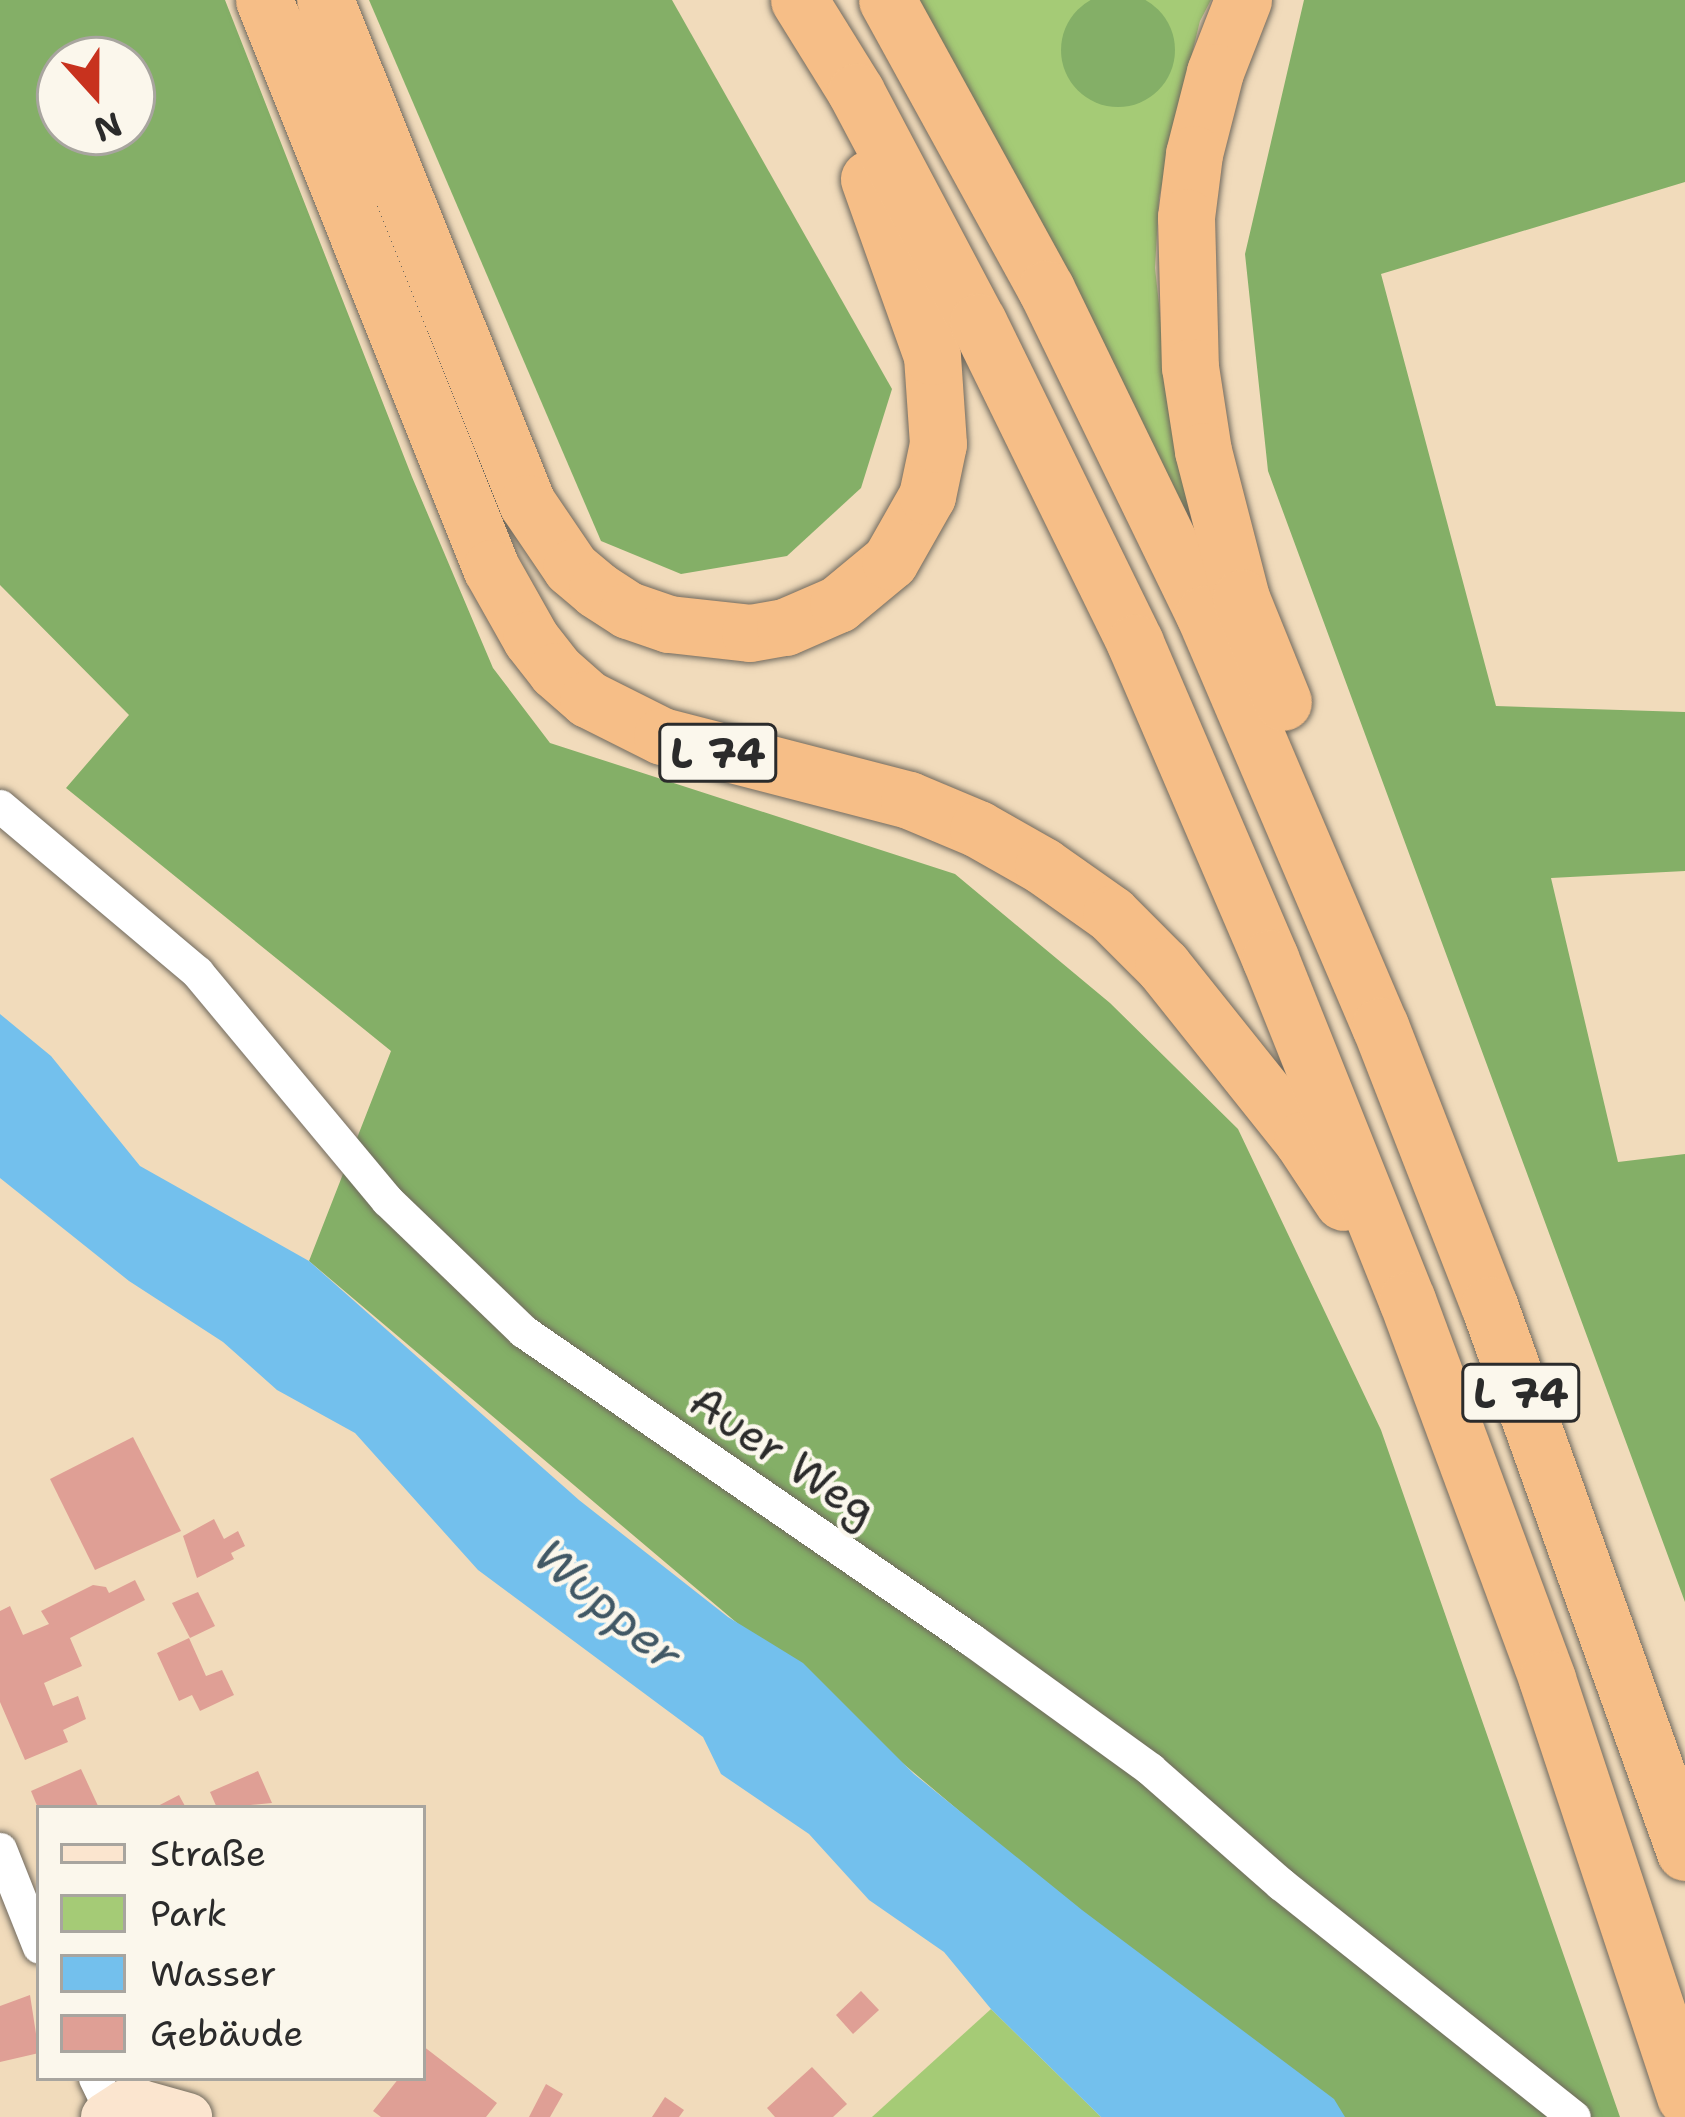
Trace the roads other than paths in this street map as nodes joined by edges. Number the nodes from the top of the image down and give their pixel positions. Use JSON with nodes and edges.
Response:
{"nodes":[{"id":1,"x":264,"y":0,"type":"edge"},
{"id":2,"x":325,"y":0,"type":"edge"},
{"id":3,"x":799,"y":0,"type":"edge"},
{"id":4,"x":887,"y":0,"type":"edge"},
{"id":5,"x":1243,"y":0,"type":"edge"},
{"id":6,"x":856,"y":92,"type":"junction"},
{"id":7,"x":0,"y":806,"type":"edge"},
{"id":8,"x":1342,"y":938,"type":"junction"},
{"id":9,"x":1407,"y":1300,"type":"junction"},
{"id":10,"x":0,"y":1850,"type":"edge"},
{"id":11,"x":1685,"y":1852,"type":"edge"},
{"id":12,"x":36,"y":1940,"type":"edge"},
{"id":13,"x":1680,"y":2080,"type":"edge"},
{"id":14,"x":103,"y":2102,"type":"edge"},
{"id":15,"x":188,"y":2117,"type":"edge"},
{"id":16,"x":1574,"y":2117,"type":"edge"}],
"edges":[{"from":1,"to":9,"type":"highway","number":"L 74"},
{"from":2,"to":6,"type":"highway","number":"L 74"},
{"from":3,"to":6,"type":"highway","number":"L 74"},
{"from":4,"to":8,"type":"highway","number":"L 74"},
{"from":5,"to":8,"type":"highway","number":"L 74"},
{"from":6,"to":9,"type":"highway","number":"L 74"},
{"from":7,"to":16,"type":"street","name":"Auer Weg"},
{"from":8,"to":11,"type":"highway","number":"L 74"},
{"from":9,"to":13,"type":"highway","number":"L 74"},
{"from":10,"to":12,"type":"street"},
{"from":14,"to":15,"type":"main road"}]}
